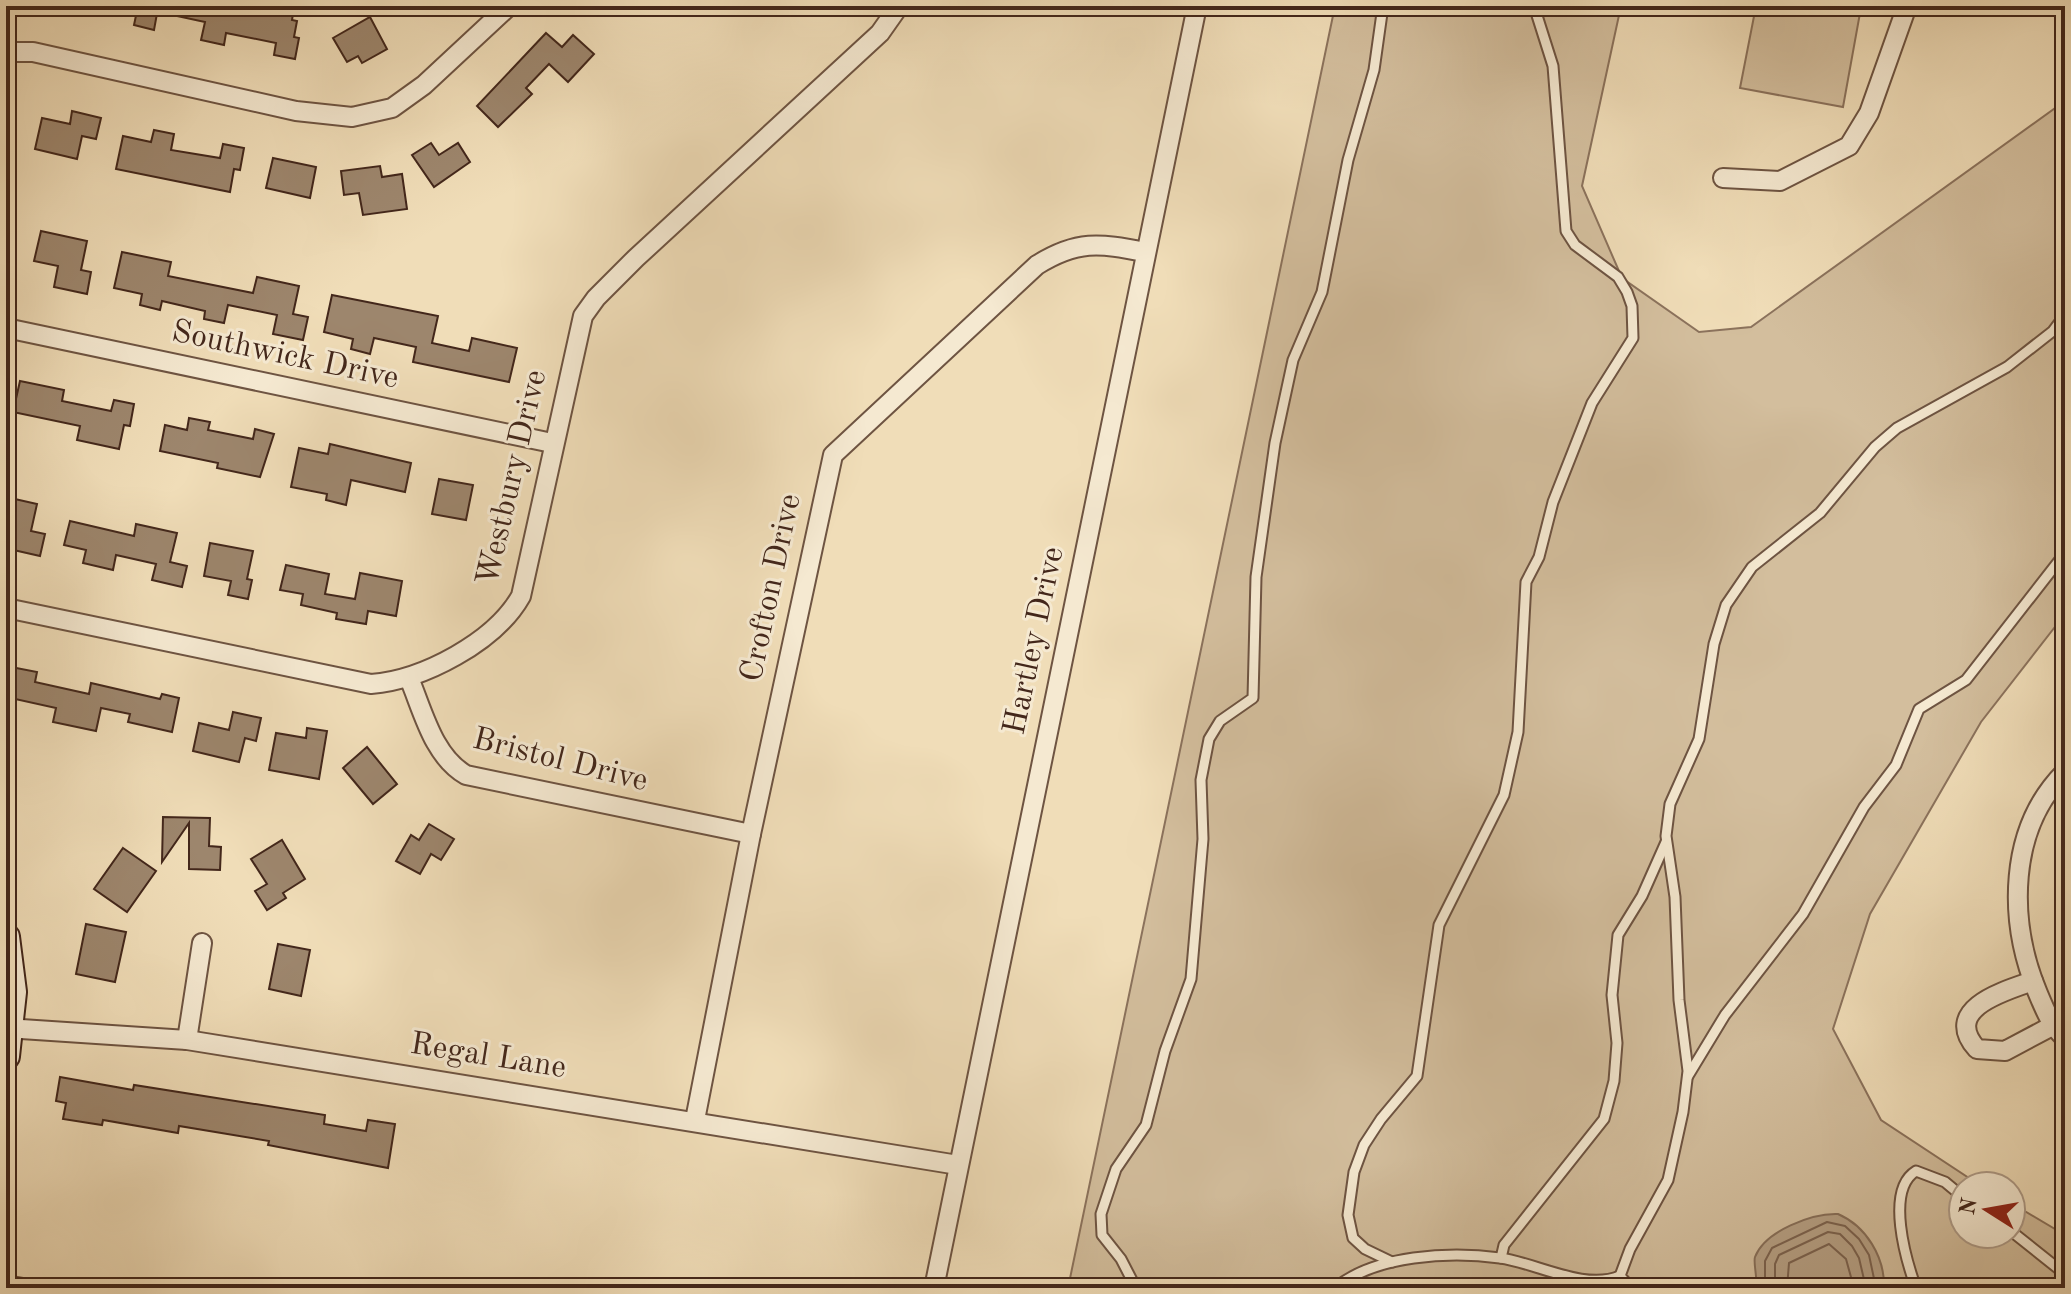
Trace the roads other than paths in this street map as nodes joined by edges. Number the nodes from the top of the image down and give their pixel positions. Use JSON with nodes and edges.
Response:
{"nodes":[{"id":1,"x":509,"y":6,"type":"edge"},
{"id":2,"x":899,"y":6,"type":"edge"},
{"id":3,"x":1197,"y":6,"type":"edge"},
{"id":4,"x":1383,"y":6,"type":"edge"},
{"id":5,"x":1534,"y":6,"type":"edge"},
{"id":6,"x":1907,"y":6,"type":"edge"},
{"id":7,"x":6,"y":52,"type":"edge"},
{"id":8,"x":1723,"y":178,"type":"dead end"},
{"id":9,"x":1145,"y":252,"type":"junction"},
{"id":10,"x":2065,"y":315,"type":"edge"},
{"id":11,"x":6,"y":328,"type":"edge"},
{"id":12,"x":552,"y":443,"type":"junction"},
{"id":13,"x":2065,"y":553,"type":"edge"},
{"id":14,"x":6,"y":608,"type":"edge"},
{"id":15,"x":409,"y":678,"type":"junction"},
{"id":16,"x":2065,"y":772,"type":"edge"},
{"id":17,"x":751,"y":834,"type":"junction"},
{"id":18,"x":1666,"y":840,"type":"junction"},
{"id":19,"x":6,"y":937,"type":"edge"},
{"id":20,"x":202,"y":943,"type":"dead end"},
{"id":21,"x":2033,"y":981,"type":"junction"},
{"id":22,"x":8,"y":1028,"type":"edge"},
{"id":23,"x":2058,"y":1032,"type":"edge"},
{"id":24,"x":187,"y":1040,"type":"junction"},
{"id":25,"x":6,"y":1056,"type":"edge"},
{"id":26,"x":1687,"y":1079,"type":"junction"},
{"id":27,"x":695,"y":1120,"type":"junction"},
{"id":28,"x":958,"y":1165,"type":"junction"},
{"id":29,"x":1947,"y":1184,"type":"edge"},
{"id":30,"x":2027,"y":1242,"type":"edge"},
{"id":31,"x":1501,"y":1258,"type":"junction"},
{"id":32,"x":1392,"y":1262,"type":"junction"},
{"id":33,"x":2065,"y":1274,"type":"edge"},
{"id":34,"x":1620,"y":1276,"type":"junction"},
{"id":35,"x":6,"y":1285,"type":"edge"},
{"id":36,"x":23,"y":1288,"type":"edge"},
{"id":37,"x":934,"y":1288,"type":"edge"},
{"id":38,"x":1136,"y":1288,"type":"edge"},
{"id":39,"x":1335,"y":1288,"type":"edge"},
{"id":40,"x":1631,"y":1288,"type":"edge"},
{"id":41,"x":1916,"y":1288,"type":"edge"}],
"edges":[{"from":1,"to":7,"type":"street"},
{"from":2,"to":12,"type":"street","name":"Westbury Drive"},
{"from":3,"to":9,"type":"street","name":"Hartley Drive"},
{"from":4,"to":38,"type":"lane"},
{"from":5,"to":32,"type":"lane"},
{"from":6,"to":8,"type":"street"},
{"from":9,"to":17,"type":"street","name":"Crofton Drive"},
{"from":9,"to":28,"type":"street","name":"Hartley Drive"},
{"from":10,"to":18,"type":"lane"},
{"from":11,"to":12,"type":"street","name":"Southwick Drive"},
{"from":12,"to":15,"type":"street","name":"Westbury Drive"},
{"from":13,"to":26,"type":"lane"},
{"from":14,"to":15,"type":"street","name":"Westbury Drive"},
{"from":15,"to":17,"type":"street","name":"Bristol Drive"},
{"from":16,"to":21,"type":"street"},
{"from":17,"to":27,"type":"street","name":"Crofton Drive"},
{"from":18,"to":26,"type":"lane"},
{"from":18,"to":31,"type":"lane"},
{"from":19,"to":22,"type":"street"},
{"from":20,"to":24,"type":"street"},
{"from":21,"to":23,"type":"street"},
{"from":21,"to":23,"type":"street"},
{"from":22,"to":24,"type":"street","name":"Regal Lane"},
{"from":22,"to":25,"type":"street"},
{"from":24,"to":27,"type":"street","name":"Regal Lane"},
{"from":26,"to":34,"type":"lane"},
{"from":27,"to":28,"type":"street","name":"Regal Lane"},
{"from":28,"to":37,"type":"street","name":"Hartley Drive"},
{"from":29,"to":41,"type":"lane"},
{"from":30,"to":33,"type":"lane"},
{"from":31,"to":32,"type":"lane"},
{"from":31,"to":34,"type":"lane"},
{"from":32,"to":39,"type":"lane"},
{"from":34,"to":40,"type":"lane"},
{"from":35,"to":36,"type":"street"}]}
